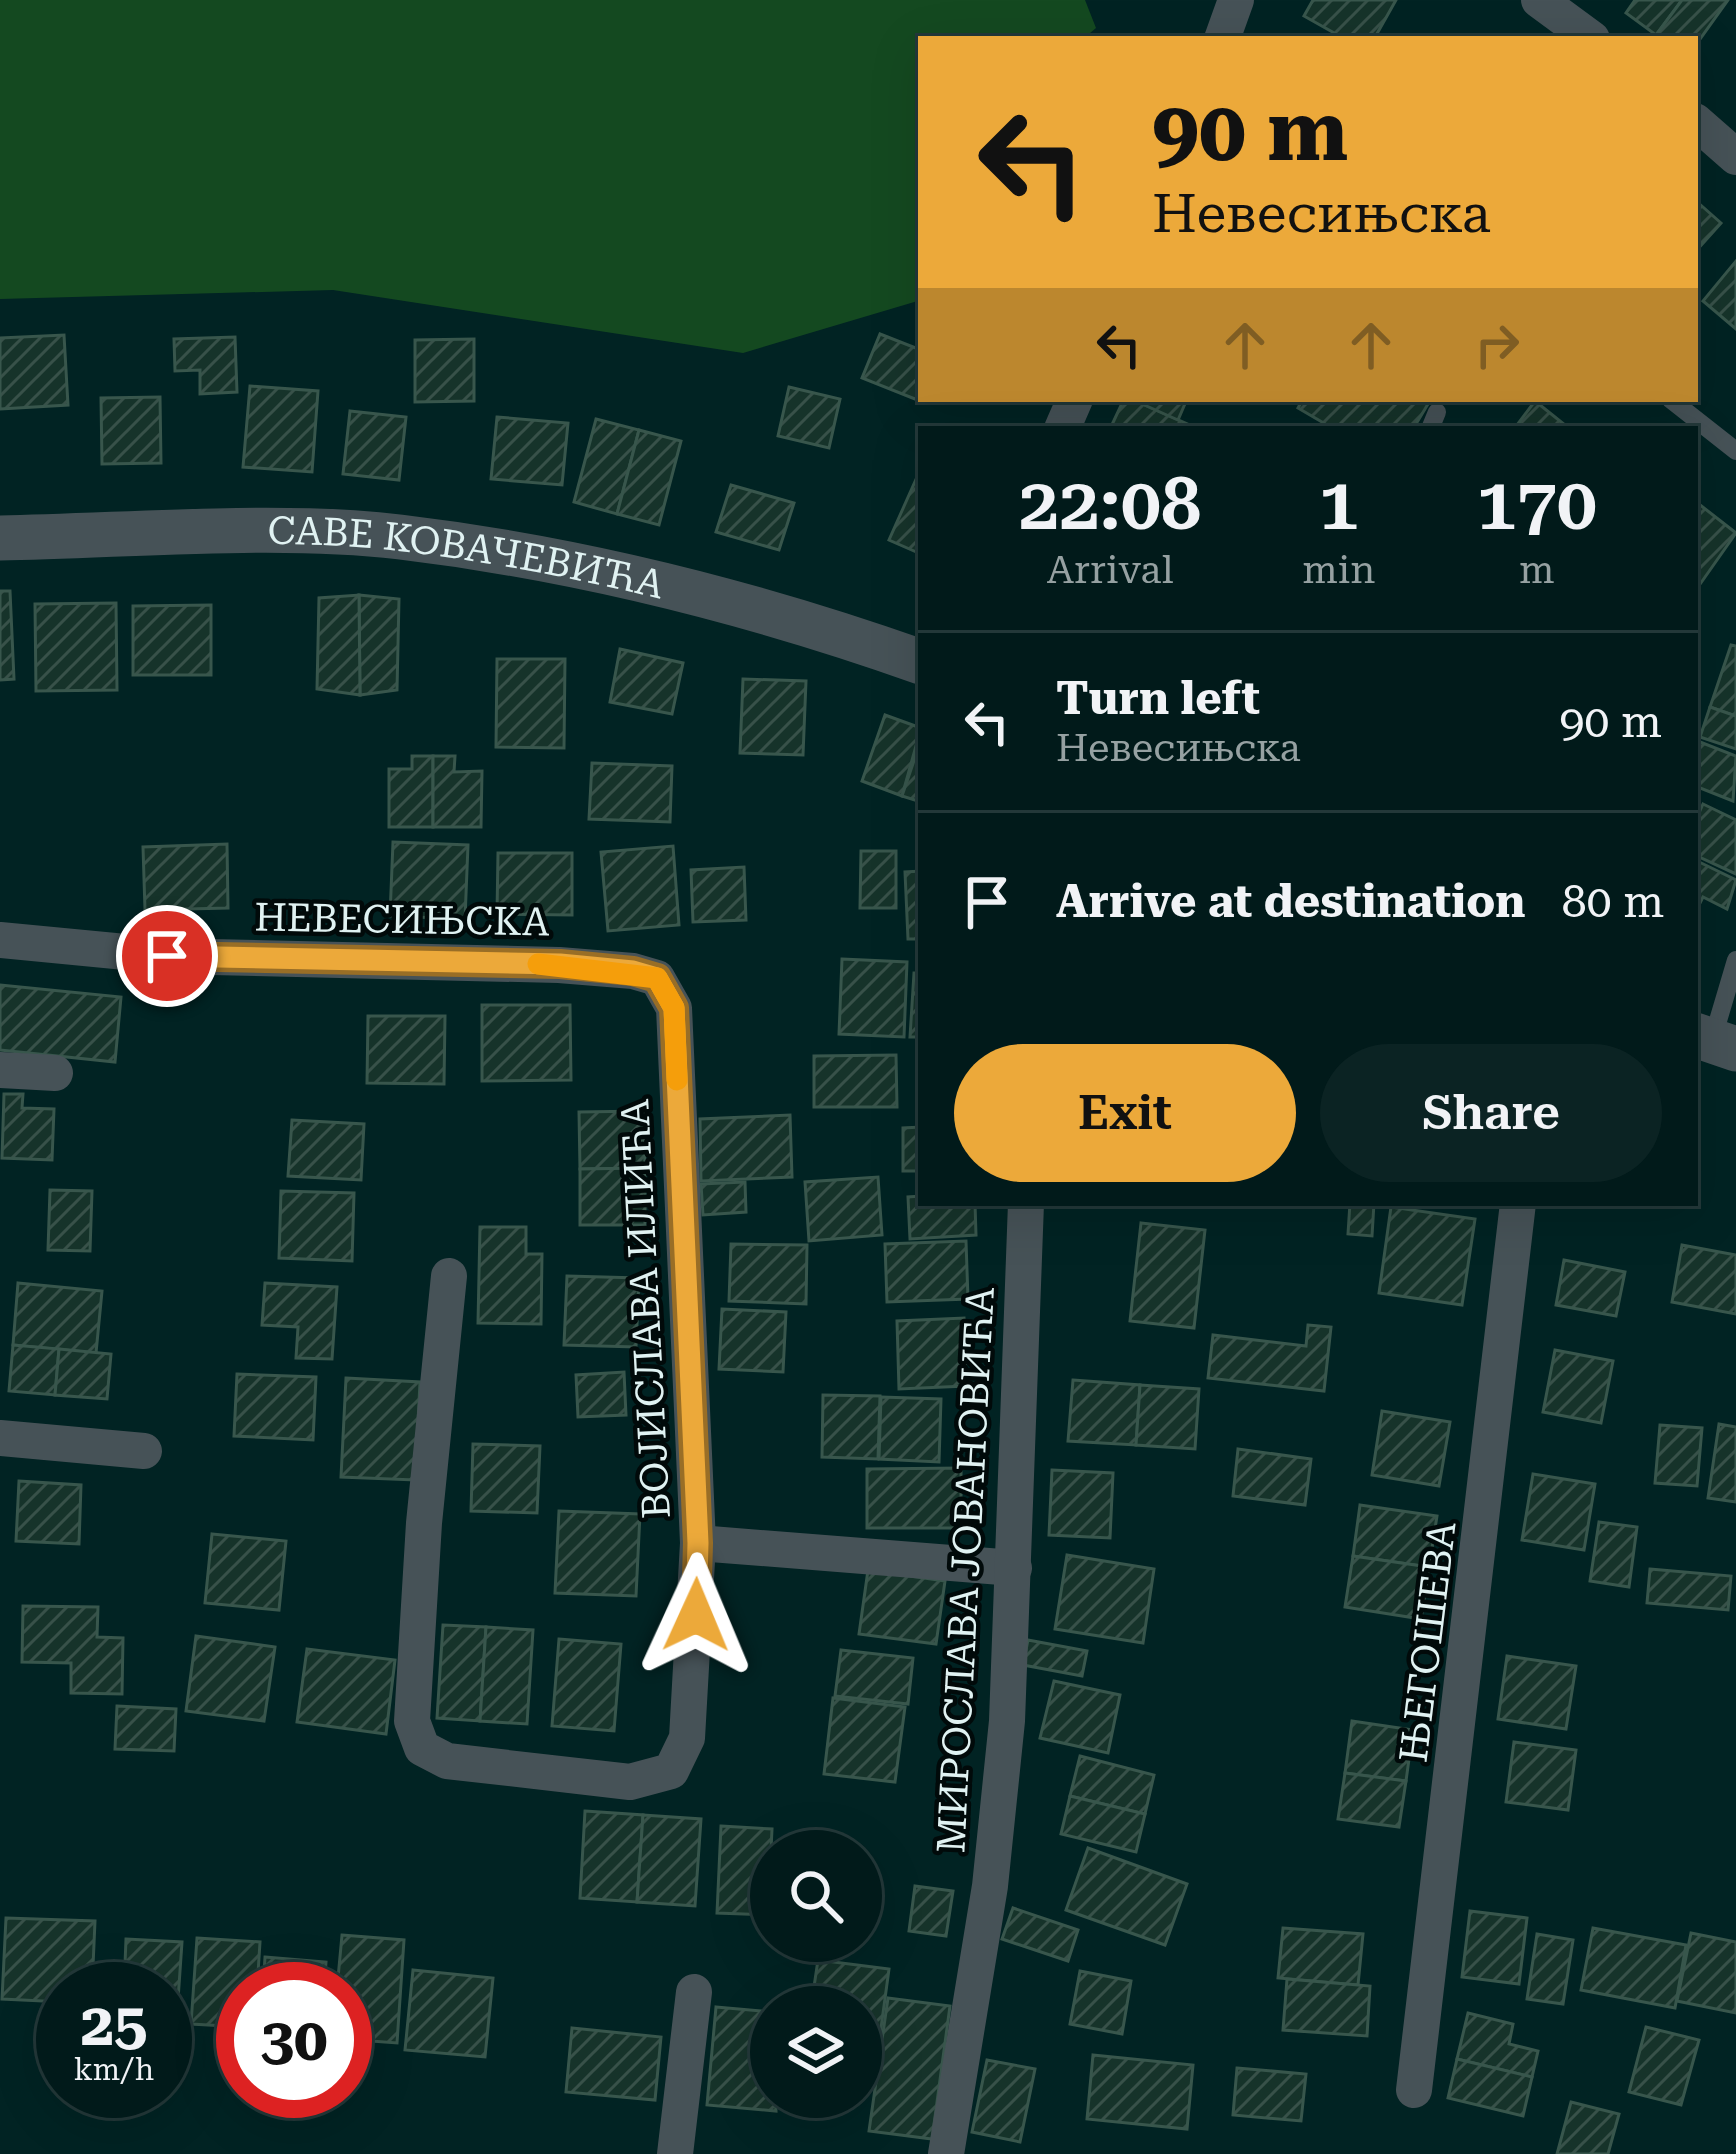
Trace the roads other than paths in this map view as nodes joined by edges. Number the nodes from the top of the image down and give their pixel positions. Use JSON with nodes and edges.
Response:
{"nodes":[{"id":1,"x":1236,"y":0,"type":"edge"},
{"id":2,"x":1540,"y":0,"type":"edge"},
{"id":3,"x":1223,"y":36,"type":"edge"},
{"id":4,"x":1588,"y":36,"type":"edge"},
{"id":5,"x":1698,"y":123,"type":"edge"},
{"id":6,"x":1734,"y":148,"type":"edge"},
{"id":7,"x":1674,"y":402,"type":"edge"},
{"id":8,"x":1736,"y":451,"type":"edge"},
{"id":9,"x":0,"y":538,"type":"edge"},
{"id":10,"x":918,"y":661,"type":"edge"},
{"id":11,"x":0,"y":940,"type":"edge"},
{"id":12,"x":1736,"y":960,"type":"edge"},
{"id":13,"x":657,"y":978,"type":"joint"},
{"id":14,"x":1714,"y":1042,"type":"edge"},
{"id":15,"x":0,"y":1070,"type":"edge"},
{"id":16,"x":55,"y":1073,"type":"dead end"},
{"id":17,"x":1026,"y":1206,"type":"edge"},
{"id":18,"x":1518,"y":1206,"type":"edge"},
{"id":19,"x":449,"y":1276,"type":"dead end"},
{"id":20,"x":0,"y":1438,"type":"edge"},
{"id":21,"x":144,"y":1451,"type":"dead end"},
{"id":22,"x":698,"y":1543,"type":"junction"},
{"id":23,"x":1014,"y":1568,"type":"junction"},
{"id":24,"x":694,"y":1991,"type":"dead end"},
{"id":25,"x":1414,"y":2090,"type":"dead end"},
{"id":26,"x":675,"y":2154,"type":"edge"},
{"id":27,"x":946,"y":2154,"type":"edge"}],
"edges":[{"from":1,"to":3,"type":"street"},
{"from":2,"to":4,"type":"street"},
{"from":5,"to":6,"type":"street"},
{"from":7,"to":8,"type":"lane"},
{"from":9,"to":10,"type":"street","name":"САВЕ КОВАЧЕВИЋА"},
{"from":11,"to":13,"type":"street","name":"НЕВЕСИЊСКА"},
{"from":12,"to":14,"type":"lane"},
{"from":13,"to":22,"type":"street","name":"ВОЈИСЛАВА ИЛИЋА"},
{"from":15,"to":16,"type":"street"},
{"from":17,"to":23,"type":"street","name":"МИРОСЛАВА ЈОВАНОВИЋА"},
{"from":18,"to":25,"type":"street","name":"ЊЕГОШЕВА"},
{"from":19,"to":22,"type":"street","name":"ВОЈИСЛАВА ИЛИЋА"},
{"from":20,"to":21,"type":"street"},
{"from":22,"to":23,"type":"street"},
{"from":23,"to":27,"type":"street","name":"МИРОСЛАВА ЈОВАНОВИЋА"},
{"from":24,"to":26,"type":"street"}]}
